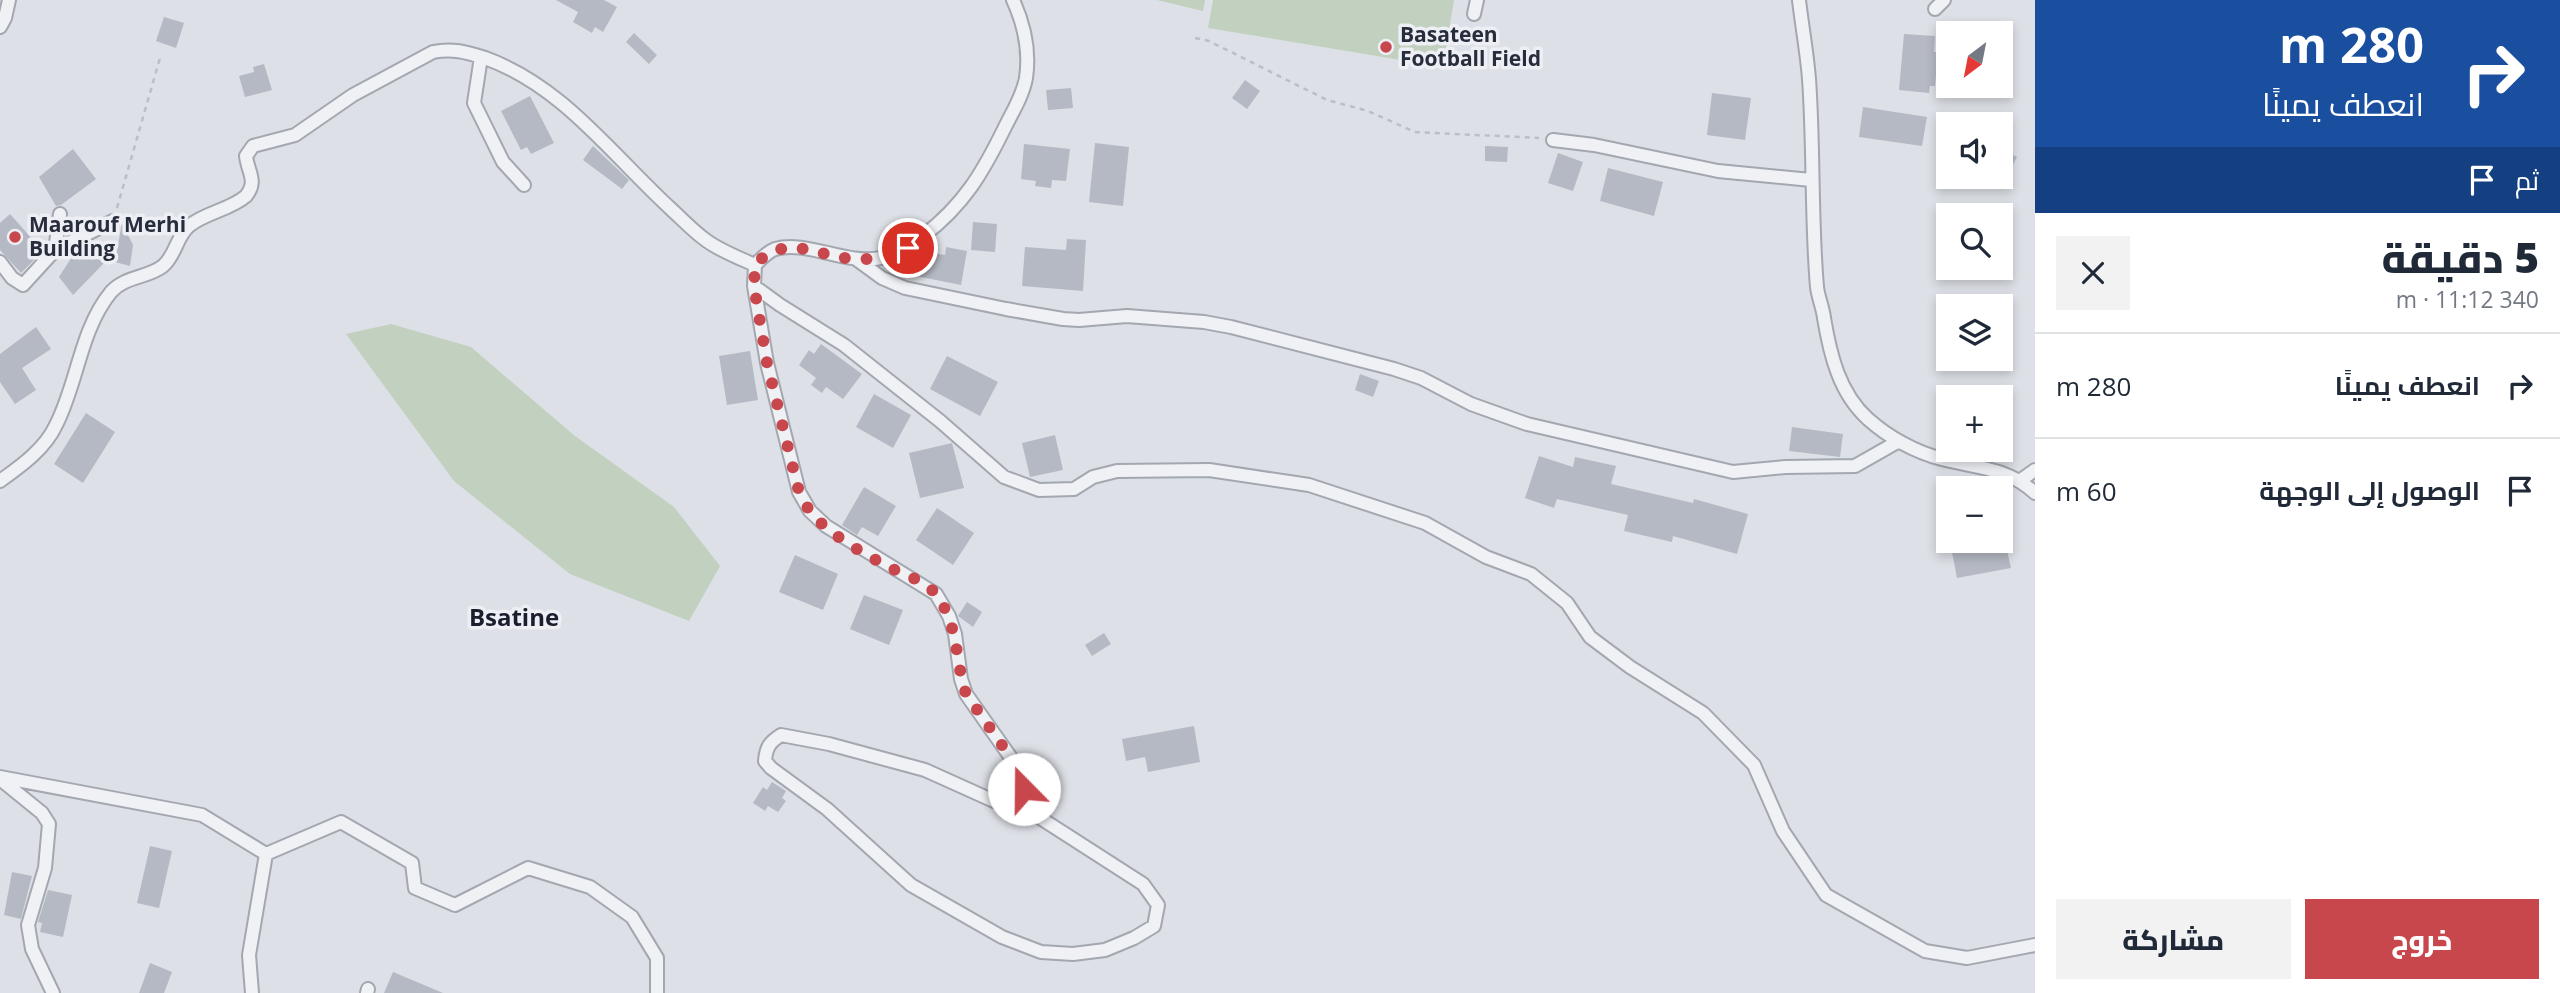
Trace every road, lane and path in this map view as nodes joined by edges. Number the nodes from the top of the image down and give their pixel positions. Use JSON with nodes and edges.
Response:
{"nodes":[{"id":1,"x":9,"y":0,"type":"edge"},
{"id":2,"x":1013,"y":0,"type":"edge"},
{"id":3,"x":1477,"y":0,"type":"edge"},
{"id":4,"x":1799,"y":0,"type":"edge"},
{"id":5,"x":1474,"y":14,"type":"dead end"},
{"id":6,"x":0,"y":27,"type":"edge"},
{"id":7,"x":1195,"y":38,"type":"dead end"},
{"id":8,"x":481,"y":57,"type":"junction"},
{"id":9,"x":160,"y":58,"type":"dead end"},
{"id":10,"x":1553,"y":139,"type":"joint"},
{"id":11,"x":1811,"y":180,"type":"junction"},
{"id":12,"x":524,"y":185,"type":"dead end"},
{"id":13,"x":60,"y":214,"type":"dead end"},
{"id":14,"x":113,"y":221,"type":"joint"},
{"id":15,"x":55,"y":250,"type":"junction"},
{"id":16,"x":856,"y":259,"type":"junction"},
{"id":17,"x":0,"y":262,"type":"edge"},
{"id":18,"x":755,"y":265,"type":"junction"},
{"id":19,"x":754,"y":286,"type":"junction"},
{"id":20,"x":1899,"y":442,"type":"junction"},
{"id":21,"x":2035,"y":470,"type":"edge"},
{"id":22,"x":2021,"y":480,"type":"junction"},
{"id":23,"x":0,"y":481,"type":"edge"},
{"id":24,"x":2035,"y":493,"type":"edge"},
{"id":25,"x":0,"y":778,"type":"edge"},
{"id":26,"x":1013,"y":804,"type":"junction"},
{"id":27,"x":266,"y":854,"type":"junction"},
{"id":28,"x":2035,"y":946,"type":"edge"},
{"id":29,"x":53,"y":993,"type":"edge"},
{"id":30,"x":251,"y":993,"type":"edge"},
{"id":31,"x":657,"y":993,"type":"edge"}],
"edges":[{"from":1,"to":6,"type":"street"},
{"from":2,"to":16,"type":"street"},
{"from":3,"to":5,"type":"street"},
{"from":4,"to":11,"type":"street"},
{"from":7,"to":10,"type":"path"},
{"from":8,"to":12,"type":"street"},
{"from":8,"to":18,"type":"street"},
{"from":8,"to":23,"type":"street"},
{"from":9,"to":14,"type":"path"},
{"from":10,"to":11,"type":"street"},
{"from":11,"to":20,"type":"street"},
{"from":13,"to":15,"type":"street"},
{"from":14,"to":15,"type":"street"},
{"from":15,"to":17,"type":"street"},
{"from":16,"to":18,"type":"street"},
{"from":16,"to":20,"type":"street"},
{"from":18,"to":19,"type":"street"},
{"from":19,"to":26,"type":"street"},
{"from":19,"to":28,"type":"street"},
{"from":20,"to":22,"type":"street"},
{"from":21,"to":22,"type":"street"},
{"from":22,"to":24,"type":"street"},
{"from":25,"to":27,"type":"street"},
{"from":25,"to":29,"type":"street"},
{"from":26,"to":26,"type":"street"},
{"from":27,"to":30,"type":"street"},
{"from":27,"to":31,"type":"street"}]}
